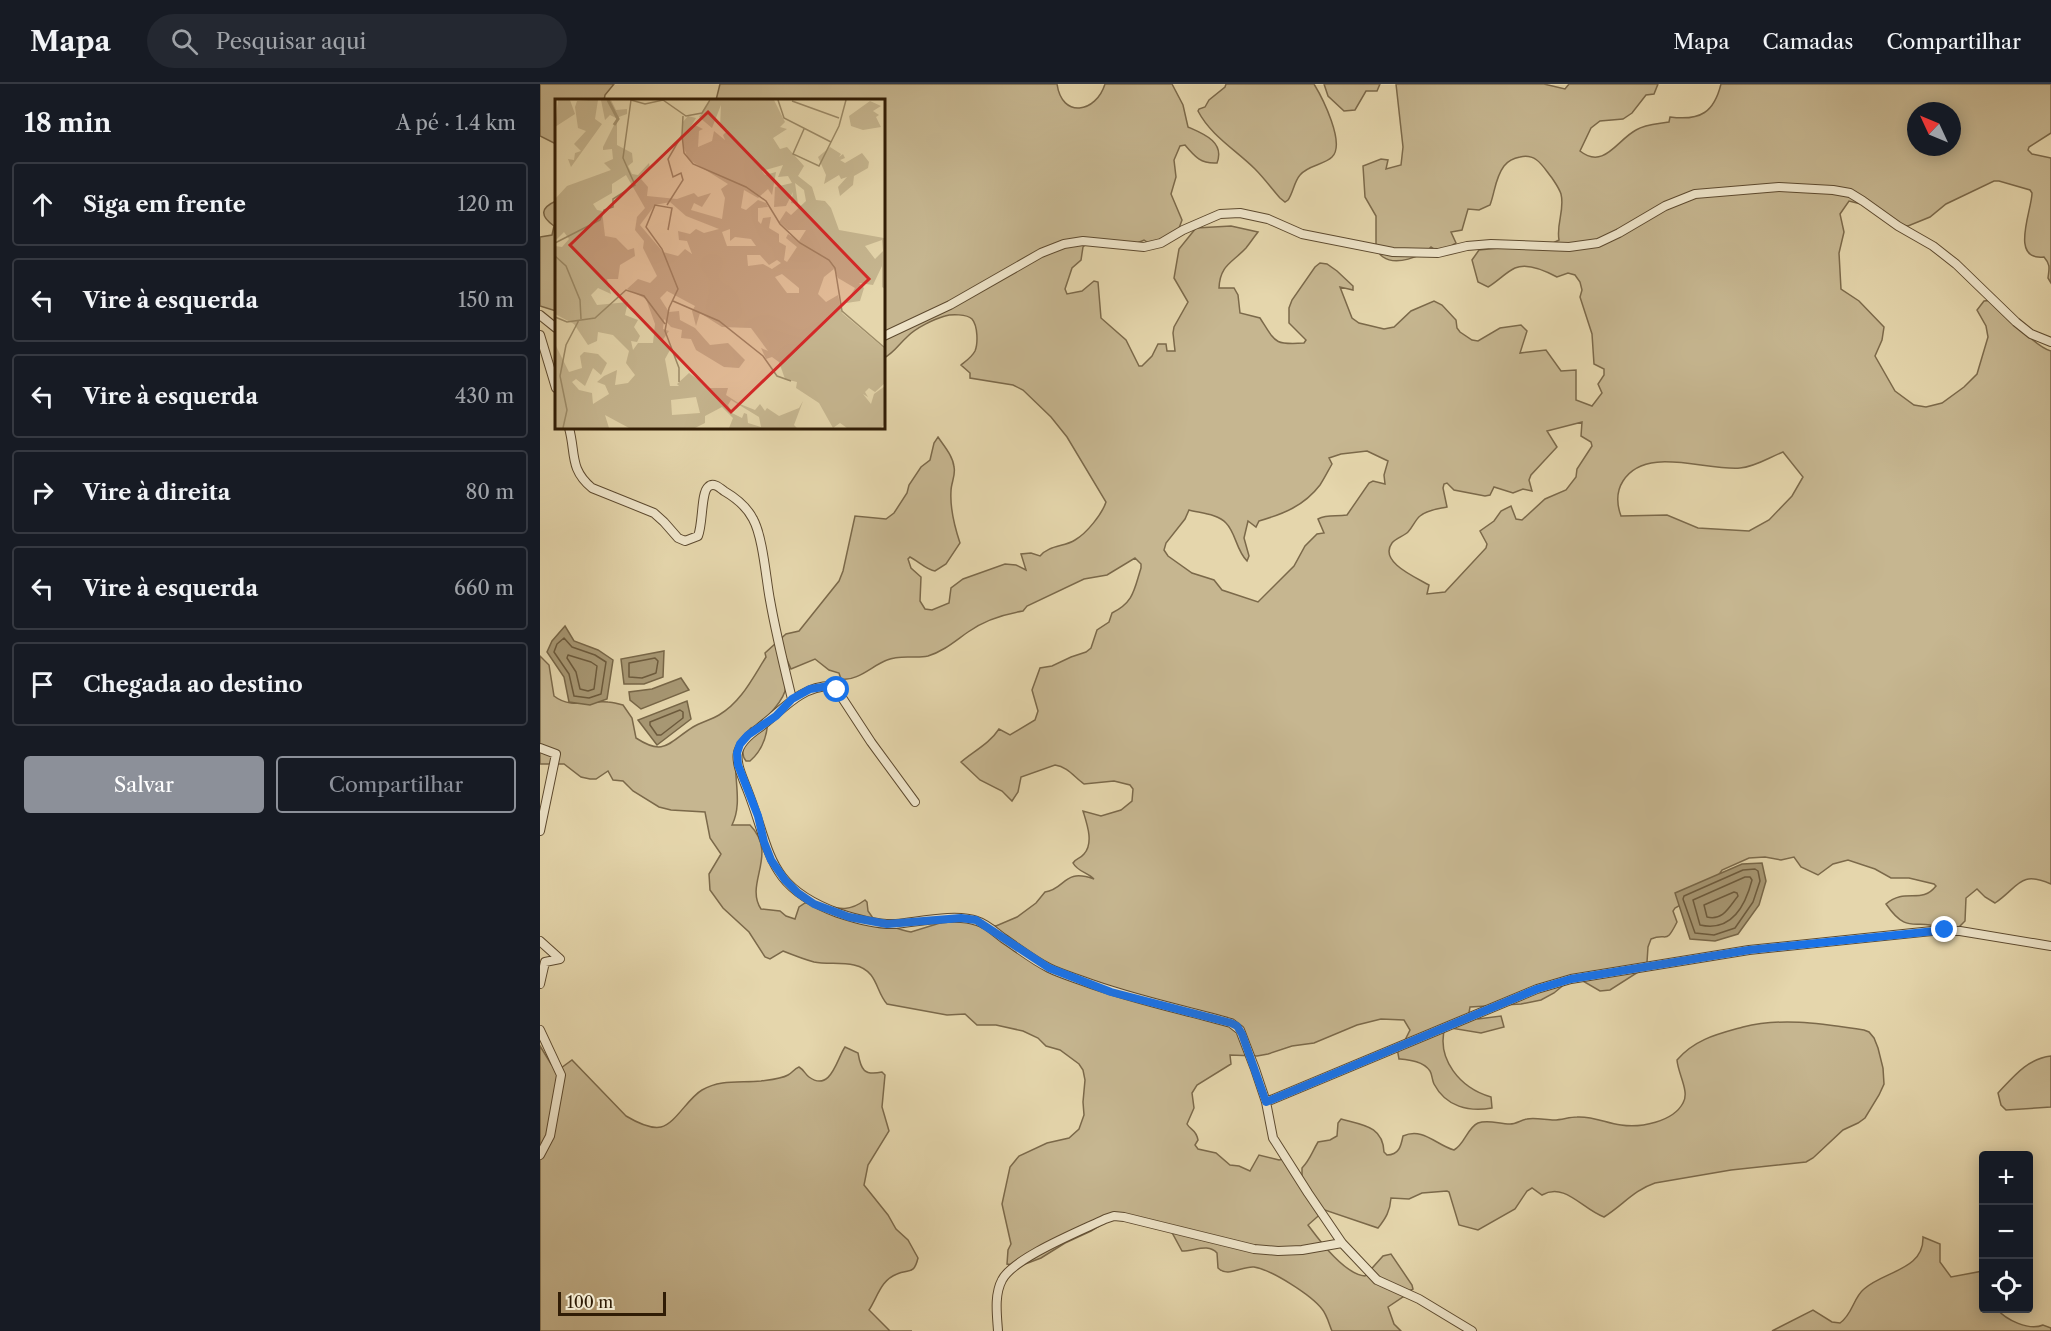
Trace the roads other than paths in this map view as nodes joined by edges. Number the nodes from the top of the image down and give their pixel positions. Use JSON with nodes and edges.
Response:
{"nodes":[{"id":1,"x":540,"y":315,"type":"edge"},
{"id":2,"x":555,"y":327,"type":"edge"},
{"id":3,"x":540,"y":335,"type":"edge"},
{"id":4,"x":885,"y":336,"type":"edge"},
{"id":5,"x":2051,"y":342,"type":"edge"},
{"id":6,"x":555,"y":385,"type":"edge"},
{"id":7,"x":569,"y":429,"type":"edge"},
{"id":8,"x":792,"y":699,"type":"junction"},
{"id":9,"x":540,"y":748,"type":"edge"},
{"id":10,"x":915,"y":802,"type":"dead end"},
{"id":11,"x":540,"y":831,"type":"edge"},
{"id":12,"x":540,"y":941,"type":"edge"},
{"id":13,"x":2051,"y":946,"type":"edge"},
{"id":14,"x":540,"y":984,"type":"edge"},
{"id":15,"x":540,"y":1030,"type":"edge"},
{"id":16,"x":1266,"y":1102,"type":"junction"},
{"id":17,"x":540,"y":1155,"type":"edge"},
{"id":18,"x":1342,"y":1243,"type":"junction"},
{"id":19,"x":998,"y":1331,"type":"edge"},
{"id":20,"x":1472,"y":1331,"type":"edge"}],
"edges":[{"from":1,"to":2,"type":"street"},
{"from":3,"to":6,"type":"street"},
{"from":4,"to":5,"type":"street"},
{"from":7,"to":8,"type":"street"},
{"from":8,"to":10,"type":"street"},
{"from":8,"to":16,"type":"street"},
{"from":9,"to":11,"type":"street"},
{"from":12,"to":14,"type":"street"},
{"from":13,"to":16,"type":"street"},
{"from":15,"to":17,"type":"street"},
{"from":16,"to":18,"type":"street"},
{"from":18,"to":19,"type":"street"},
{"from":18,"to":20,"type":"street"}]}
